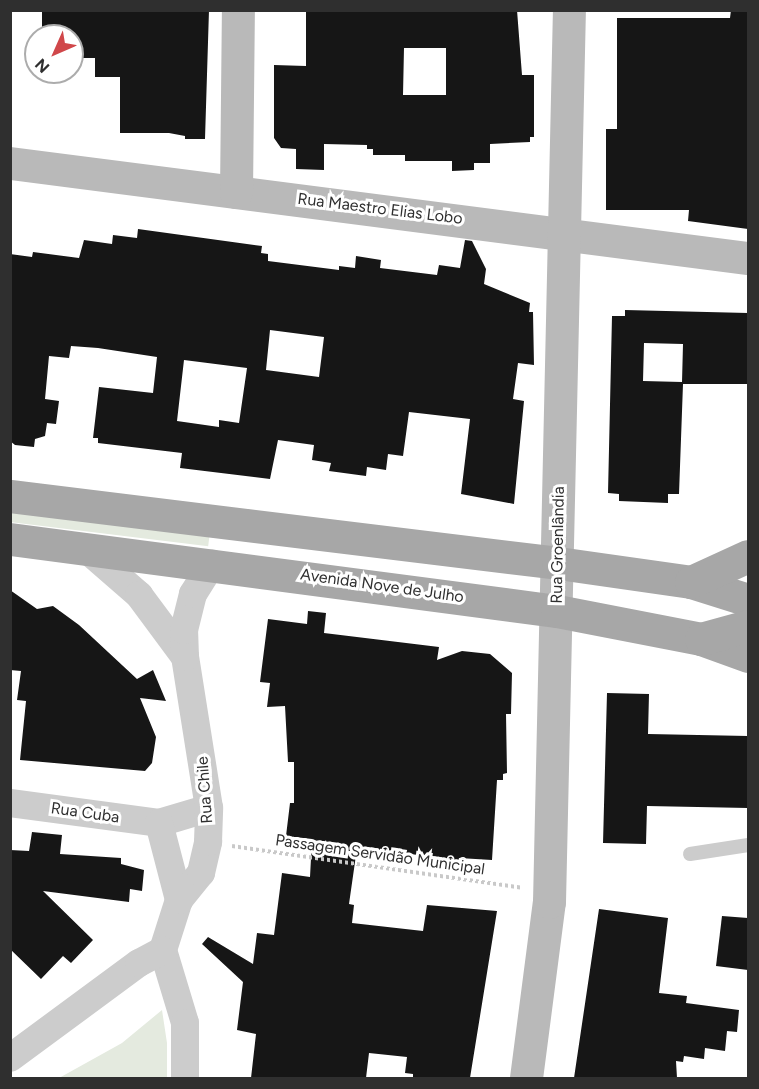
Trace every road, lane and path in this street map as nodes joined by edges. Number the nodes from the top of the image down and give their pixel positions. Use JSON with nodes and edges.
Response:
{"nodes":[{"id":1,"x":238,"y":10,"type":"edge"},
{"id":2,"x":569,"y":10,"type":"edge"},
{"id":3,"x":10,"y":163,"type":"edge"},
{"id":4,"x":236,"y":192,"type":"junction"},
{"id":5,"x":566,"y":232,"type":"junction"},
{"id":6,"x":748,"y":258,"type":"edge"},
{"id":7,"x":10,"y":496,"type":"edge"},
{"id":8,"x":10,"y":539,"type":"edge"},
{"id":9,"x":85,"y":548,"type":"junction"},
{"id":10,"x":748,"y":556,"type":"edge"},
{"id":11,"x":212,"y":563,"type":"junction"},
{"id":12,"x":558,"y":563,"type":"junction"},
{"id":13,"x":691,"y":582,"type":"junction"},
{"id":14,"x":748,"y":600,"type":"edge"},
{"id":15,"x":556,"y":611,"type":"junction"},
{"id":16,"x":748,"y":626,"type":"edge"},
{"id":17,"x":700,"y":639,"type":"junction"},
{"id":18,"x":748,"y":656,"type":"edge"},
{"id":19,"x":185,"y":657,"type":"junction"},
{"id":20,"x":10,"y":802,"type":"edge"},
{"id":21,"x":210,"y":808,"type":"junction"},
{"id":22,"x":159,"y":824,"type":"junction"},
{"id":23,"x":208,"y":842,"type":"junction"},
{"id":24,"x":748,"y":845,"type":"edge"},
{"id":25,"x":690,"y":855,"type":"dead end"},
{"id":26,"x":549,"y":891,"type":"junction"},
{"id":27,"x":179,"y":900,"type":"junction"},
{"id":28,"x":164,"y":950,"type":"junction"},
{"id":29,"x":10,"y":1058,"type":"edge"},
{"id":30,"x":185,"y":1078,"type":"edge"},
{"id":31,"x":526,"y":1078,"type":"edge"}],
"edges":[{"from":1,"to":4,"type":"main road"},
{"from":2,"to":5,"type":"main road","name":"Rua Groenlândia"},
{"from":3,"to":4,"type":"main road","name":"Rua Maestro Elias Lobo"},
{"from":4,"to":5,"type":"main road","name":"Rua Maestro Elias Lobo"},
{"from":5,"to":6,"type":"main road","name":"Rua Maestro Elias Lobo"},
{"from":5,"to":12,"type":"main road","name":"Rua Groenlândia"},
{"from":7,"to":12,"type":"main road"},
{"from":8,"to":9,"type":"main road","name":"Avenida Nove de Julho"},
{"from":9,"to":11,"type":"main road","name":"Avenida Nove de Julho"},
{"from":9,"to":19,"type":"street","name":"Rua Chile"},
{"from":10,"to":13,"type":"main road"},
{"from":11,"to":15,"type":"main road","name":"Avenida Nove de Julho"},
{"from":11,"to":19,"type":"street","name":"Rua Chile"},
{"from":12,"to":13,"type":"main road"},
{"from":12,"to":15,"type":"main road","name":"Rua Groenlândia"},
{"from":13,"to":14,"type":"main road"},
{"from":15,"to":17,"type":"main road","name":"Avenida Nove de Julho"},
{"from":15,"to":26,"type":"main road","name":"Rua Groenlândia"},
{"from":16,"to":17,"type":"main road"},
{"from":17,"to":18,"type":"main road","name":"Avenida Nove de Julho"},
{"from":19,"to":21,"type":"street","name":"Rua Chile"},
{"from":20,"to":22,"type":"street","name":"Rua Cuba"},
{"from":21,"to":22,"type":"street","name":"Rua Cuba"},
{"from":21,"to":23,"type":"street","name":"Rua Chile"},
{"from":22,"to":27,"type":"street"},
{"from":23,"to":26,"type":"path","name":"Passagem Servidão Municipal"},
{"from":23,"to":27,"type":"street","name":"Rua Chile"},
{"from":24,"to":25,"type":"lane"},
{"from":26,"to":31,"type":"main road","name":"Rua Groenlândia"},
{"from":27,"to":28,"type":"street","name":"Rua Chile"},
{"from":28,"to":29,"type":"street"},
{"from":28,"to":30,"type":"street"}]}
